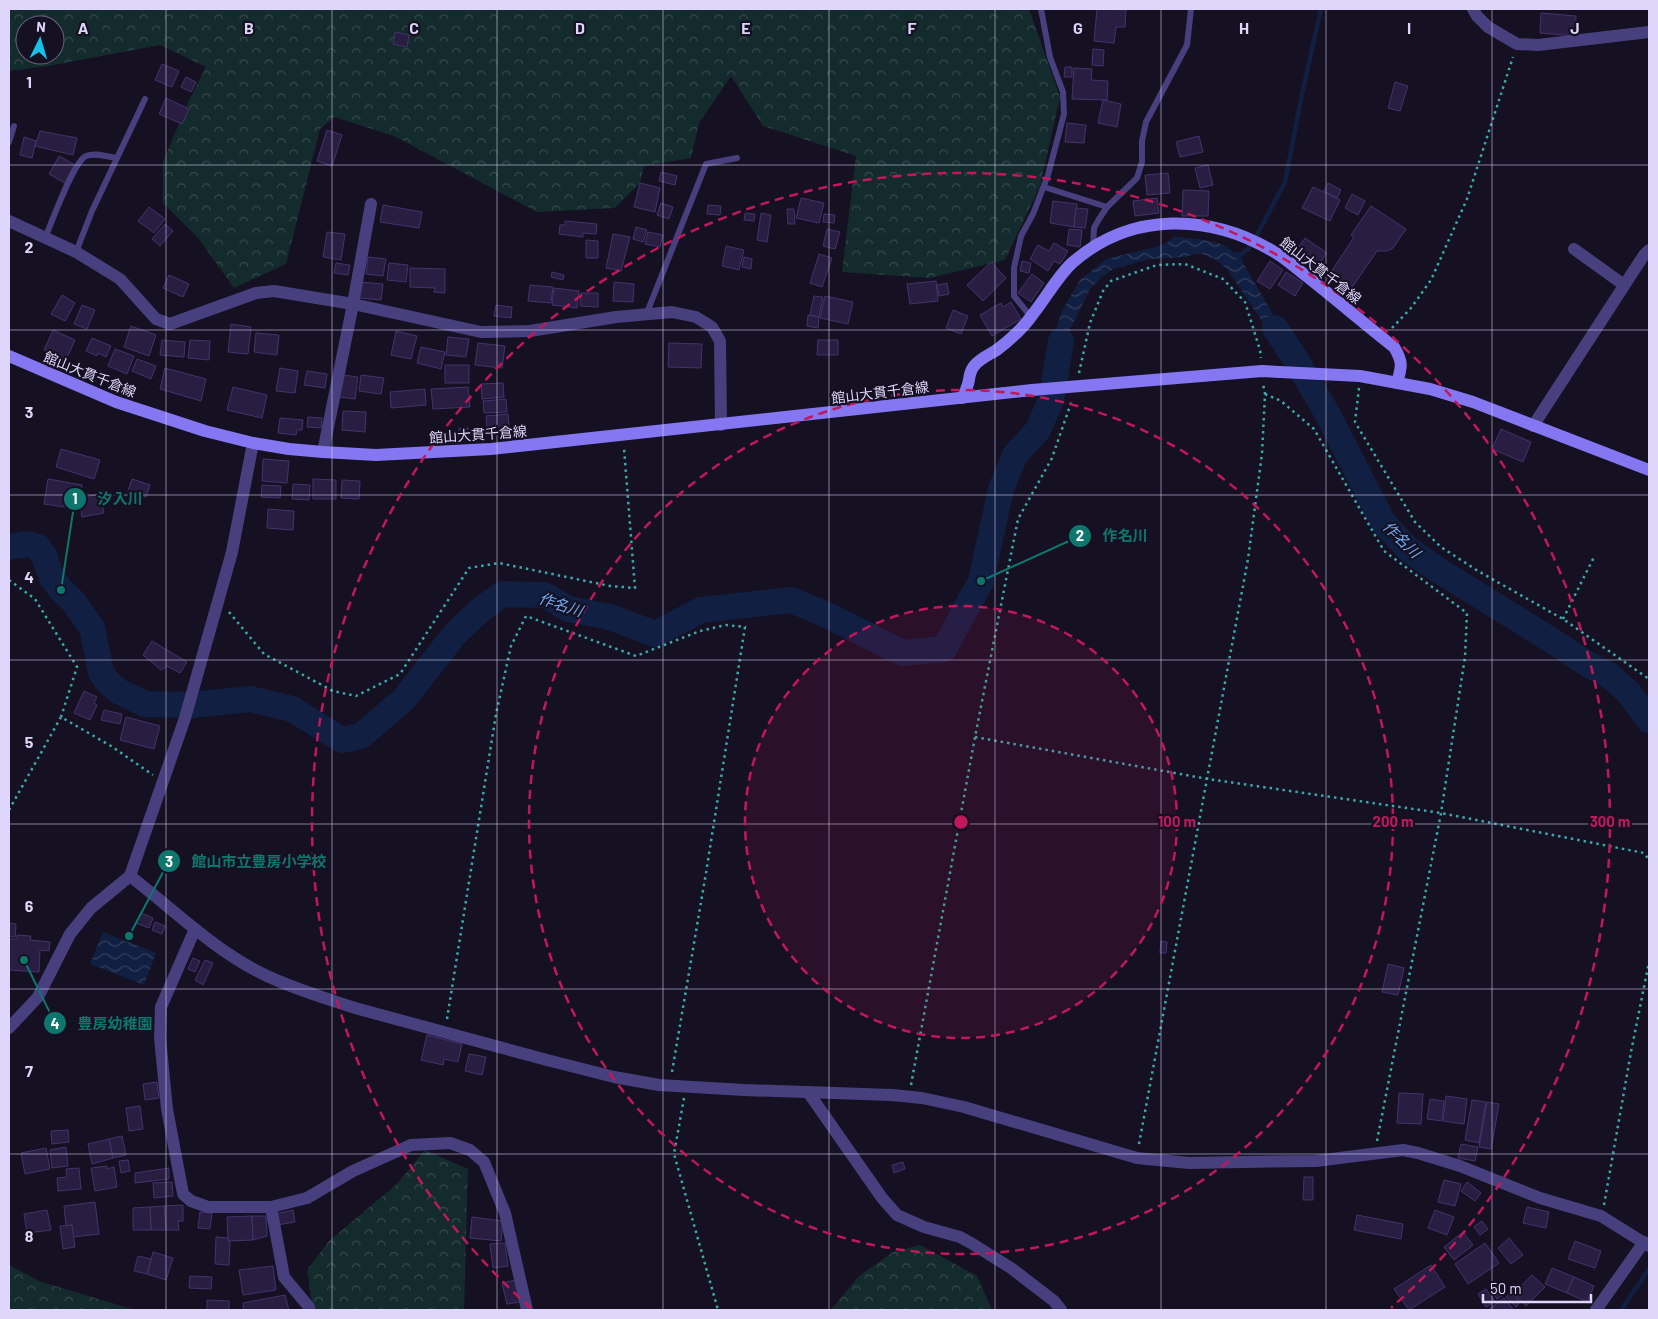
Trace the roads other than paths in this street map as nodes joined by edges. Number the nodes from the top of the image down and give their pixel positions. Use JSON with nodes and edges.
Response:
{"nodes":[{"id":1,"x":1041,"y":9,"type":"edge"},
{"id":2,"x":1191,"y":9,"type":"edge"},
{"id":3,"x":1473,"y":9,"type":"edge"},
{"id":4,"x":1649,"y":32,"type":"edge"},
{"id":5,"x":145,"y":99,"type":"dead end"},
{"id":6,"x":14,"y":126,"type":"dead end"},
{"id":7,"x":9,"y":142,"type":"edge"},
{"id":8,"x":117,"y":158,"type":"junction"},
{"id":9,"x":737,"y":158,"type":"dead end"},
{"id":10,"x":1044,"y":187,"type":"junction"},
{"id":11,"x":371,"y":204,"type":"dead end"},
{"id":12,"x":1107,"y":207,"type":"junction"},
{"id":13,"x":9,"y":220,"type":"edge"},
{"id":14,"x":45,"y":238,"type":"junction"},
{"id":15,"x":1092,"y":247,"type":"junction"},
{"id":16,"x":1574,"y":249,"type":"dead end"},
{"id":17,"x":1649,"y":250,"type":"edge"},
{"id":18,"x":76,"y":252,"type":"junction"},
{"id":19,"x":1624,"y":285,"type":"junction"},
{"id":20,"x":353,"y":304,"type":"junction"},
{"id":21,"x":646,"y":314,"type":"junction"},
{"id":22,"x":1031,"y":317,"type":"junction"},
{"id":23,"x":9,"y":356,"type":"edge"},
{"id":24,"x":1397,"y":383,"type":"junction"},
{"id":25,"x":962,"y":398,"type":"junction"},
{"id":26,"x":721,"y":425,"type":"junction"},
{"id":27,"x":1533,"y":426,"type":"junction"},
{"id":28,"x":253,"y":443,"type":"junction"},
{"id":29,"x":323,"y":452,"type":"junction"},
{"id":30,"x":1649,"y":470,"type":"edge"},
{"id":31,"x":130,"y":876,"type":"junction"},
{"id":32,"x":195,"y":929,"type":"junction"},
{"id":33,"x":9,"y":1028,"type":"edge"},
{"id":34,"x":808,"y":1092,"type":"junction"},
{"id":35,"x":271,"y":1207,"type":"junction"},
{"id":36,"x":1646,"y":1244,"type":"edge"},
{"id":37,"x":308,"y":1310,"type":"edge"},
{"id":38,"x":528,"y":1310,"type":"edge"},
{"id":39,"x":1061,"y":1310,"type":"edge"},
{"id":40,"x":1596,"y":1310,"type":"edge"}],
"edges":[{"from":1,"to":10,"type":"lane"},
{"from":2,"to":12,"type":"lane"},
{"from":3,"to":4,"type":"street"},
{"from":5,"to":8,"type":"lane"},
{"from":6,"to":7,"type":"lane"},
{"from":8,"to":14,"type":"lane"},
{"from":8,"to":18,"type":"lane"},
{"from":9,"to":21,"type":"lane"},
{"from":10,"to":12,"type":"lane"},
{"from":10,"to":22,"type":"lane"},
{"from":11,"to":20,"type":"street"},
{"from":12,"to":15,"type":"lane"},
{"from":13,"to":14,"type":"street"},
{"from":14,"to":18,"type":"street"},
{"from":15,"to":22,"type":"main road","name":"館山大貫千倉線"},
{"from":15,"to":24,"type":"main road","name":"館山大貫千倉線"},
{"from":16,"to":19,"type":"street"},
{"from":17,"to":19,"type":"street"},
{"from":18,"to":20,"type":"street"},
{"from":19,"to":27,"type":"street"},
{"from":20,"to":21,"type":"street"},
{"from":20,"to":29,"type":"street"},
{"from":21,"to":26,"type":"street"},
{"from":22,"to":25,"type":"main road","name":"館山大貫千倉線"},
{"from":23,"to":28,"type":"main road","name":"館山大貫千倉線"},
{"from":24,"to":25,"type":"main road","name":"館山大貫千倉線"},
{"from":24,"to":27,"type":"main road","name":"館山大貫千倉線"},
{"from":25,"to":26,"type":"main road","name":"館山大貫千倉線"},
{"from":26,"to":29,"type":"main road","name":"館山大貫千倉線"},
{"from":27,"to":30,"type":"main road","name":"館山大貫千倉線"},
{"from":28,"to":29,"type":"main road","name":"館山大貫千倉線"},
{"from":28,"to":31,"type":"street"},
{"from":31,"to":32,"type":"street"},
{"from":31,"to":33,"type":"street"},
{"from":32,"to":34,"type":"street"},
{"from":32,"to":35,"type":"street"},
{"from":34,"to":36,"type":"street"},
{"from":34,"to":39,"type":"street"},
{"from":35,"to":37,"type":"street"},
{"from":35,"to":38,"type":"street"},
{"from":36,"to":40,"type":"street"}]}
